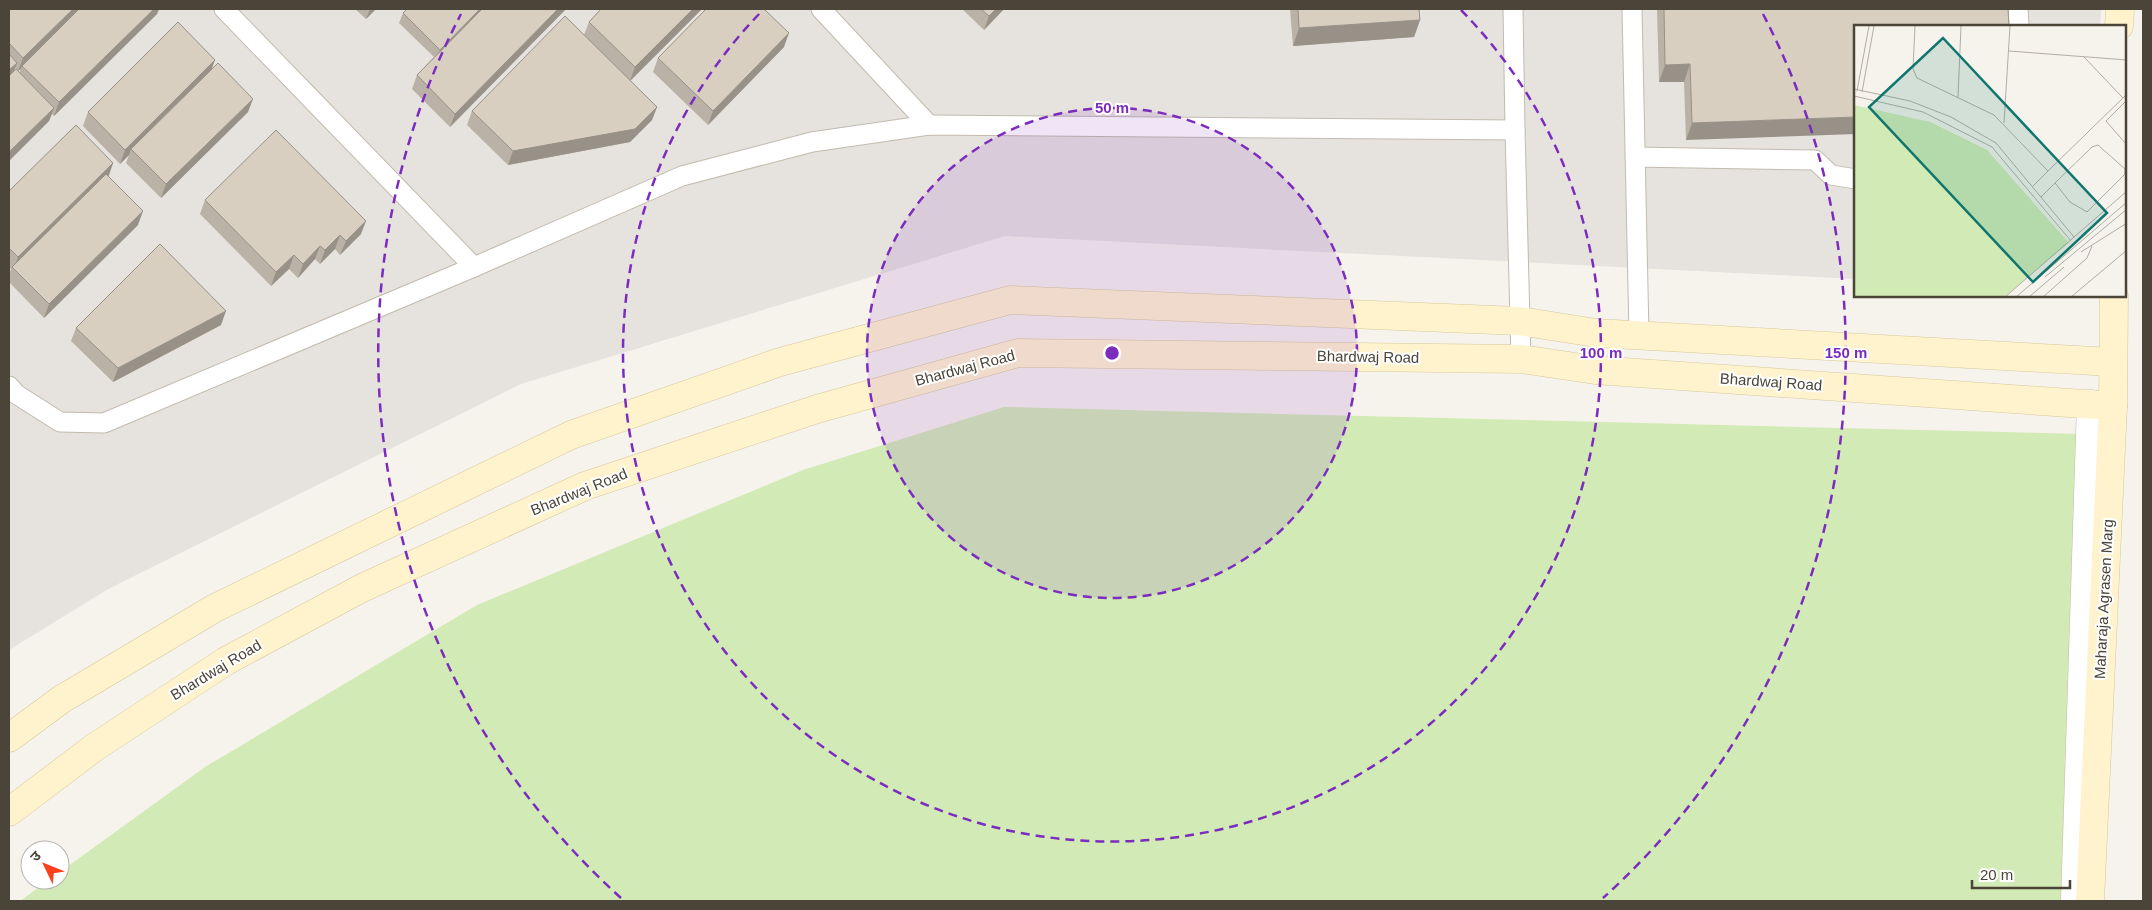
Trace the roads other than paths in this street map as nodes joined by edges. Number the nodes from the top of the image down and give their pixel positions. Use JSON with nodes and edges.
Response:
{"nodes":[{"id":1,"x":224,"y":9,"type":"edge"},
{"id":2,"x":821,"y":9,"type":"edge"},
{"id":3,"x":1512,"y":9,"type":"edge"},
{"id":4,"x":1632,"y":9,"type":"edge"},
{"id":5,"x":2018,"y":9,"type":"edge"},
{"id":6,"x":2120,"y":9,"type":"edge"},
{"id":7,"x":2019,"y":25,"type":"edge"},
{"id":8,"x":2120,"y":25,"type":"edge"},
{"id":9,"x":929,"y":125,"type":"junction"},
{"id":10,"x":1516,"y":130,"type":"junction"},
{"id":11,"x":1635,"y":157,"type":"junction"},
{"id":12,"x":1854,"y":179,"type":"edge"},
{"id":13,"x":474,"y":267,"type":"junction"},
{"id":14,"x":2114,"y":298,"type":"edge"},
{"id":15,"x":1519,"y":321,"type":"junction"},
{"id":16,"x":1639,"y":335,"type":"junction"},
{"id":17,"x":1520,"y":359,"type":"junction"},
{"id":18,"x":2112,"y":362,"type":"junction"},
{"id":19,"x":9,"y":386,"type":"edge"},
{"id":20,"x":2102,"y":405,"type":"junction"},
{"id":21,"x":9,"y":738,"type":"edge"},
{"id":22,"x":9,"y":812,"type":"edge"},
{"id":23,"x":2075,"y":901,"type":"edge"},
{"id":24,"x":2090,"y":901,"type":"edge"}],
"edges":[{"from":1,"to":13,"type":"lane"},
{"from":2,"to":9,"type":"lane"},
{"from":3,"to":10,"type":"lane"},
{"from":4,"to":11,"type":"lane"},
{"from":5,"to":7,"type":"lane"},
{"from":6,"to":8,"type":"street"},
{"from":9,"to":10,"type":"lane"},
{"from":9,"to":13,"type":"lane"},
{"from":10,"to":15,"type":"lane"},
{"from":11,"to":12,"type":"lane"},
{"from":11,"to":16,"type":"lane"},
{"from":13,"to":19,"type":"lane"},
{"from":14,"to":18,"type":"street","name":"Maharaja Agrasen Marg"},
{"from":15,"to":16,"type":"street"},
{"from":15,"to":17,"type":"lane"},
{"from":15,"to":21,"type":"street"},
{"from":16,"to":18,"type":"street"},
{"from":17,"to":20,"type":"street","name":"Bhardwaj Road"},
{"from":17,"to":22,"type":"street","name":"Bhardwaj Road"},
{"from":18,"to":20,"type":"street","name":"Maharaja Agrasen Marg"},
{"from":20,"to":23,"type":"street"},
{"from":20,"to":24,"type":"street","name":"Maharaja Agrasen Marg"}]}
